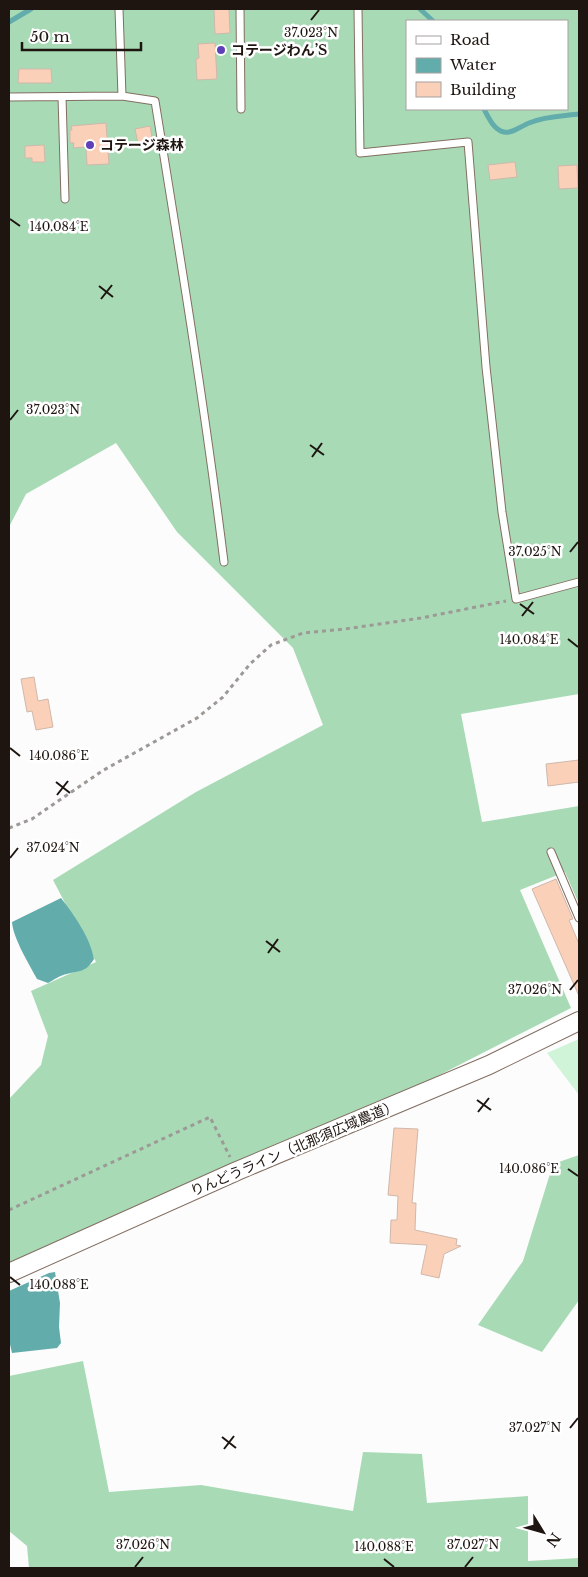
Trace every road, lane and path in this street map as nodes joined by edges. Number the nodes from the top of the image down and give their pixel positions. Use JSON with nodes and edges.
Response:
{"nodes":[{"id":1,"x":119,"y":9,"type":"edge"},
{"id":2,"x":240,"y":9,"type":"edge"},
{"id":3,"x":358,"y":9,"type":"edge"},
{"id":4,"x":122,"y":96,"type":"junction"},
{"id":5,"x":9,"y":97,"type":"edge"},
{"id":6,"x":62,"y":97,"type":"junction"},
{"id":7,"x":241,"y":109,"type":"dead end"},
{"id":8,"x":65,"y":198,"type":"dead end"},
{"id":9,"x":224,"y":562,"type":"dead end"},
{"id":10,"x":579,"y":582,"type":"edge"},
{"id":11,"x":516,"y":599,"type":"junction"},
{"id":12,"x":9,"y":828,"type":"edge"},
{"id":13,"x":551,"y":852,"type":"dead end"},
{"id":14,"x":579,"y":918,"type":"edge"},
{"id":15,"x":579,"y":1021,"type":"edge"},
{"id":16,"x":237,"y":1172,"type":"junction"},
{"id":17,"x":9,"y":1210,"type":"edge"},
{"id":18,"x":9,"y":1272,"type":"edge"}],
"edges":[{"from":1,"to":4,"type":"lane"},
{"from":2,"to":7,"type":"lane"},
{"from":3,"to":11,"type":"lane"},
{"from":4,"to":6,"type":"lane"},
{"from":4,"to":9,"type":"lane"},
{"from":5,"to":6,"type":"lane"},
{"from":6,"to":8,"type":"lane"},
{"from":10,"to":11,"type":"lane"},
{"from":11,"to":12,"type":"path"},
{"from":13,"to":14,"type":"lane"},
{"from":15,"to":16,"type":"street","name":"りんどうライン（北那須広域農道）"},
{"from":16,"to":17,"type":"path"},
{"from":16,"to":18,"type":"street","name":"りんどうライン（北那須広域農道）"}]}
